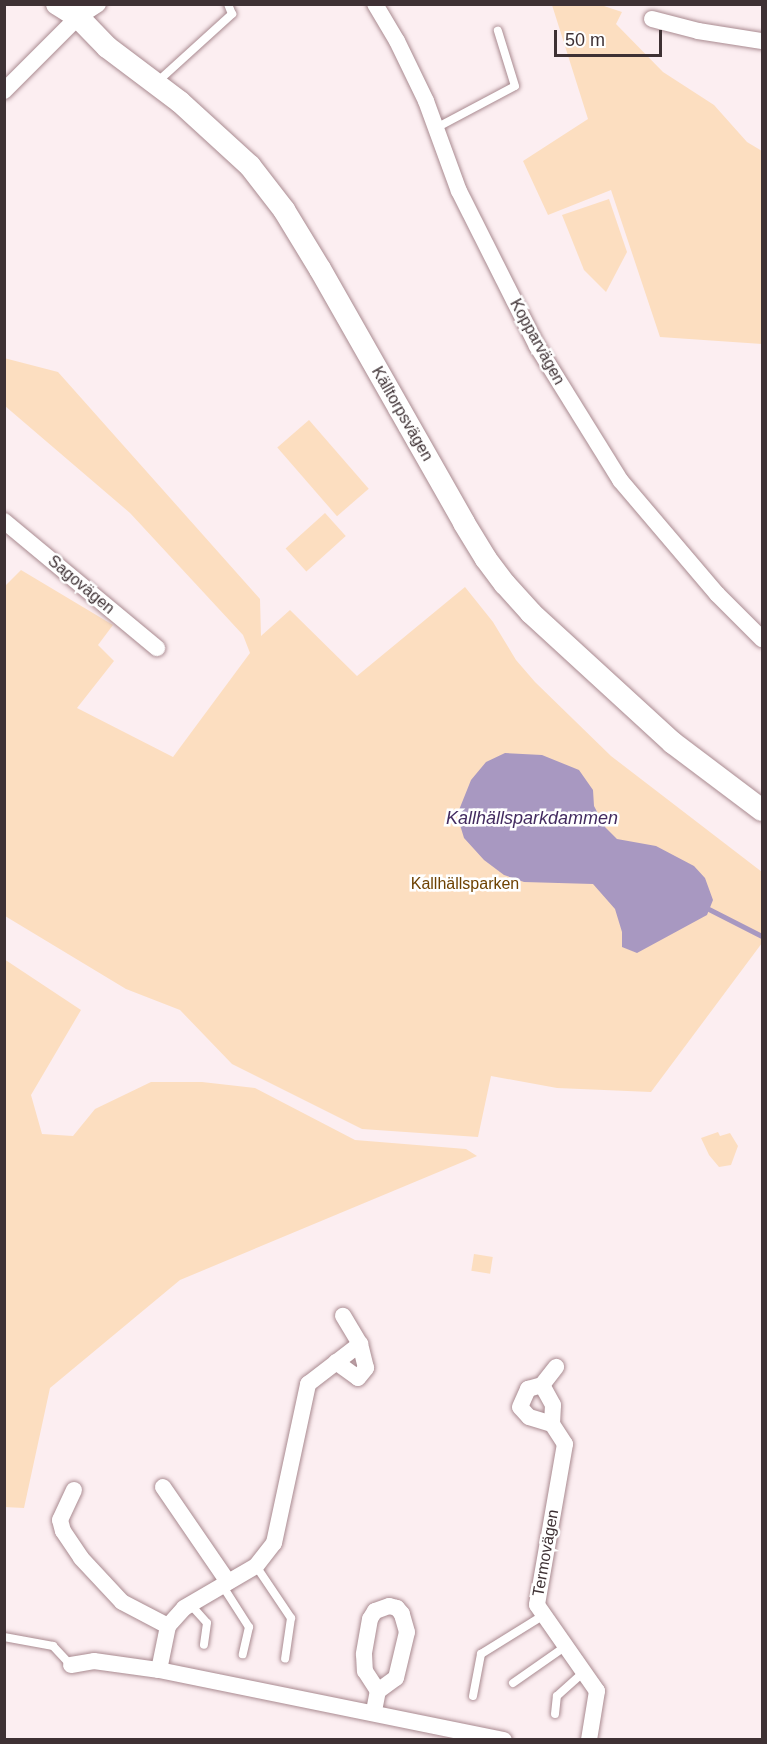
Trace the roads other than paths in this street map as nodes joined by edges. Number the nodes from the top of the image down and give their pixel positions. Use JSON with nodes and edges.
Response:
{"nodes":[{"id":1,"x":57,"y":4,"type":"edge"},
{"id":2,"x":98,"y":4,"type":"edge"},
{"id":3,"x":228,"y":4,"type":"edge"},
{"id":4,"x":375,"y":4,"type":"edge"},
{"id":5,"x":78,"y":17,"type":"junction"},
{"id":6,"x":652,"y":19,"type":"dead end"},
{"id":7,"x":498,"y":31,"type":"dead end"},
{"id":8,"x":762,"y":41,"type":"edge"},
{"id":9,"x":156,"y":83,"type":"junction"},
{"id":10,"x":4,"y":91,"type":"edge"},
{"id":11,"x":436,"y":128,"type":"junction"},
{"id":12,"x":4,"y":521,"type":"edge"},
{"id":13,"x":762,"y":639,"type":"edge"},
{"id":14,"x":157,"y":648,"type":"dead end"},
{"id":15,"x":762,"y":810,"type":"edge"},
{"id":16,"x":343,"y":1316,"type":"dead end"},
{"id":17,"x":360,"y":1344,"type":"junction"},
{"id":18,"x":336,"y":1362,"type":"junction"},
{"id":19,"x":556,"y":1367,"type":"dead end"},
{"id":20,"x":542,"y":1385,"type":"junction"},
{"id":21,"x":552,"y":1424,"type":"junction"},
{"id":22,"x":163,"y":1487,"type":"dead end"},
{"id":23,"x":74,"y":1490,"type":"dead end"},
{"id":24,"x":256,"y":1566,"type":"junction"},
{"id":25,"x":225,"y":1584,"type":"junction"},
{"id":26,"x":190,"y":1604,"type":"junction"},
{"id":27,"x":544,"y":1615,"type":"junction"},
{"id":28,"x":168,"y":1626,"type":"junction"},
{"id":29,"x":4,"y":1637,"type":"edge"},
{"id":30,"x":204,"y":1645,"type":"dead end"},
{"id":31,"x":566,"y":1646,"type":"junction"},
{"id":32,"x":243,"y":1654,"type":"dead end"},
{"id":33,"x":285,"y":1659,"type":"dead end"},
{"id":34,"x":71,"y":1665,"type":"joint"},
{"id":35,"x":159,"y":1670,"type":"junction"},
{"id":36,"x":584,"y":1672,"type":"junction"},
{"id":37,"x":513,"y":1683,"type":"dead end"},
{"id":38,"x":378,"y":1691,"type":"dead end"},
{"id":39,"x":473,"y":1696,"type":"dead end"},
{"id":40,"x":374,"y":1711,"type":"junction"},
{"id":41,"x":555,"y":1714,"type":"dead end"},
{"id":42,"x":504,"y":1740,"type":"edge"},
{"id":43,"x":589,"y":1740,"type":"edge"}],
"edges":[{"from":1,"to":5,"type":"street","name":"Källtorpsvägen"},
{"from":2,"to":5,"type":"street"},
{"from":3,"to":9,"type":"lane"},
{"from":4,"to":11,"type":"street","name":"Kopparvägen"},
{"from":5,"to":9,"type":"street","name":"Källtorpsvägen"},
{"from":5,"to":10,"type":"street"},
{"from":6,"to":8,"type":"street"},
{"from":7,"to":11,"type":"lane"},
{"from":9,"to":15,"type":"street","name":"Källtorpsvägen"},
{"from":11,"to":13,"type":"street","name":"Kopparvägen"},
{"from":12,"to":14,"type":"street","name":"Sagovägen"},
{"from":16,"to":17,"type":"street"},
{"from":17,"to":18,"type":"street"},
{"from":17,"to":18,"type":"street"},
{"from":18,"to":24,"type":"street"},
{"from":19,"to":20,"type":"street"},
{"from":20,"to":21,"type":"street","name":"Termovägen"},
{"from":20,"to":21,"type":"street"},
{"from":21,"to":27,"type":"street","name":"Termovägen"},
{"from":22,"to":25,"type":"street"},
{"from":23,"to":28,"type":"street"},
{"from":24,"to":25,"type":"street"},
{"from":24,"to":33,"type":"lane"},
{"from":25,"to":26,"type":"street"},
{"from":25,"to":32,"type":"lane"},
{"from":26,"to":28,"type":"street"},
{"from":26,"to":30,"type":"lane"},
{"from":27,"to":31,"type":"street","name":"Termovägen"},
{"from":27,"to":39,"type":"lane"},
{"from":28,"to":35,"type":"street"},
{"from":29,"to":34,"type":"lane"},
{"from":31,"to":36,"type":"street","name":"Termovägen"},
{"from":31,"to":37,"type":"lane"},
{"from":34,"to":35,"type":"street"},
{"from":35,"to":40,"type":"street"},
{"from":36,"to":41,"type":"lane"},
{"from":36,"to":43,"type":"street","name":"Termovägen"},
{"from":38,"to":40,"type":"street"},
{"from":40,"to":42,"type":"street"}]}
